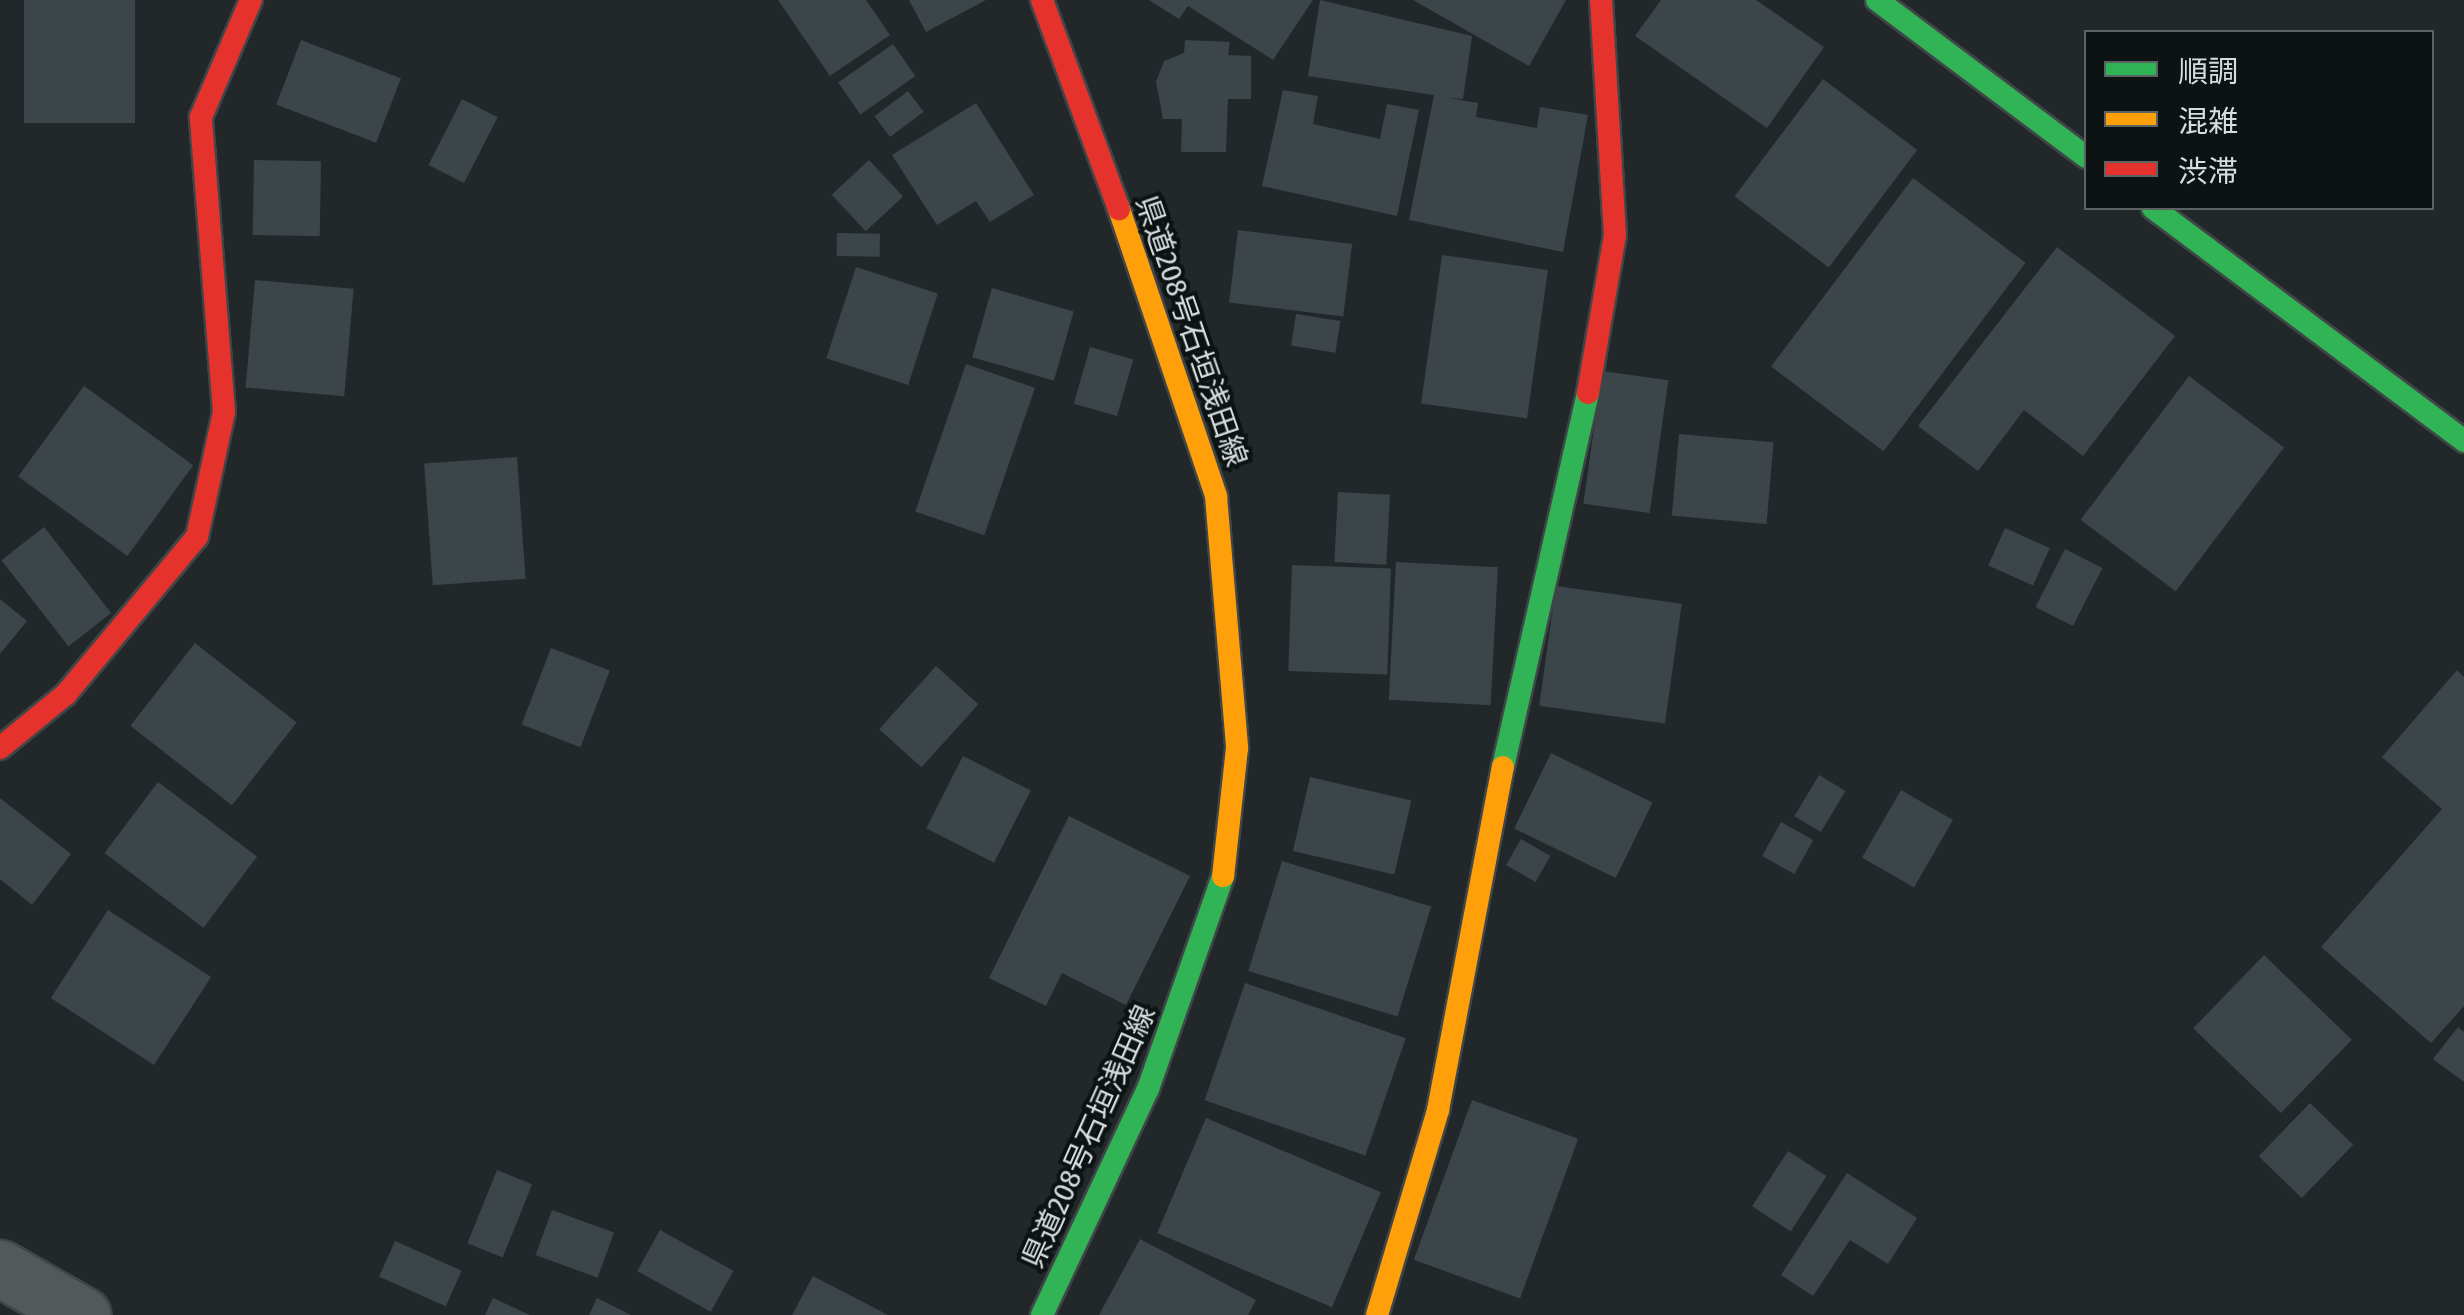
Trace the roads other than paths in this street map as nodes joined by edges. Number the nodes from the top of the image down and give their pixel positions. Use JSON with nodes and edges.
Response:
{"nodes":[{"id":1,"x":251,"y":0,"type":"edge"},
{"id":2,"x":1042,"y":0,"type":"edge"},
{"id":3,"x":1600,"y":0,"type":"edge"},
{"id":4,"x":1878,"y":0,"type":"edge"},
{"id":5,"x":2084,"y":155,"type":"edge"},
{"id":6,"x":2156,"y":210,"type":"edge"},
{"id":7,"x":2464,"y":441,"type":"edge"},
{"id":8,"x":0,"y":748,"type":"edge"},
{"id":9,"x":0,"y":1268,"type":"edge"},
{"id":10,"x":82,"y":1315,"type":"edge"},
{"id":11,"x":1042,"y":1315,"type":"edge"},
{"id":12,"x":1377,"y":1315,"type":"edge"}],
"edges":[{"from":1,"to":8,"type":"street"},
{"from":2,"to":11,"type":"street","name":"県道208号石垣浅田線"},
{"from":3,"to":12,"type":"street"},
{"from":4,"to":5,"type":"street"},
{"from":6,"to":7,"type":"street"},
{"from":9,"to":10,"type":"street"}]}
